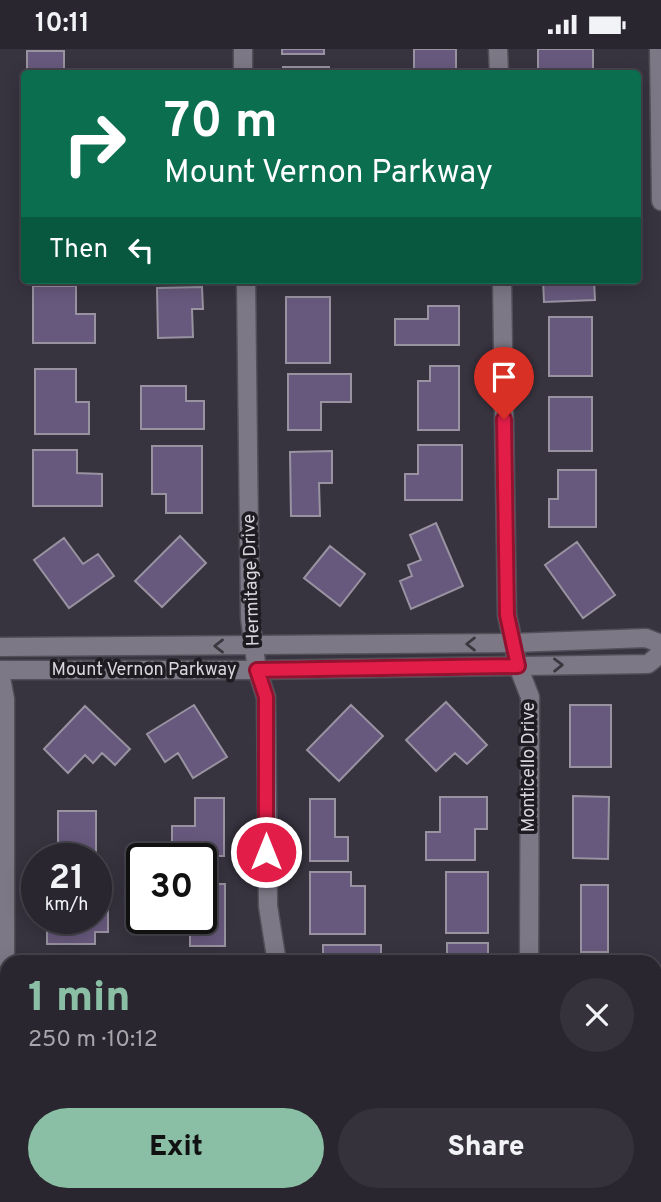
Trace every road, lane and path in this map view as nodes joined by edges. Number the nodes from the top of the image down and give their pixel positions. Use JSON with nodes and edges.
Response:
{"nodes":[{"id":1,"x":243,"y":49,"type":"edge"},
{"id":2,"x":498,"y":49,"type":"edge"},
{"id":3,"x":659,"y":49,"type":"edge"},
{"id":4,"x":243,"y":70,"type":"edge"},
{"id":5,"x":499,"y":70,"type":"edge"},
{"id":6,"x":661,"y":201,"type":"edge"},
{"id":7,"x":246,"y":284,"type":"edge"},
{"id":8,"x":502,"y":284,"type":"edge"},
{"id":9,"x":513,"y":643,"type":"junction"},
{"id":10,"x":661,"y":644,"type":"edge"},
{"id":11,"x":253,"y":645,"type":"junction"},
{"id":12,"x":0,"y":647,"type":"edge"},
{"id":13,"x":661,"y":653,"type":"edge"},
{"id":14,"x":518,"y":666,"type":"junction"},
{"id":15,"x":257,"y":670,"type":"junction"},
{"id":16,"x":0,"y":671,"type":"edge"},
{"id":17,"x":5,"y":955,"type":"edge"},
{"id":18,"x":276,"y":955,"type":"edge"},
{"id":19,"x":529,"y":955,"type":"edge"}],
"edges":[{"from":1,"to":4,"type":"street"},
{"from":2,"to":5,"type":"street"},
{"from":3,"to":6,"type":"street"},
{"from":7,"to":11,"type":"street","name":"Hermitage Drive"},
{"from":8,"to":9,"type":"street","name":"Monticello Drive"},
{"from":9,"to":10,"type":"street","name":"Mount Vernon Parkway"},
{"from":9,"to":11,"type":"street","name":"Mount Vernon Parkway","one_way":true},
{"from":9,"to":14,"type":"street","name":"Monticello Drive"},
{"from":11,"to":12,"type":"street","name":"Mount Vernon Parkway","one_way":true},
{"from":11,"to":15,"type":"street","name":"Hermitage Drive"},
{"from":14,"to":13,"type":"street","name":"Mount Vernon Parkway","one_way":true},
{"from":14,"to":15,"type":"street","name":"Mount Vernon Parkway"},
{"from":14,"to":19,"type":"street","name":"Monticello Drive"},
{"from":15,"to":16,"type":"street","name":"Mount Vernon Parkway"},
{"from":15,"to":18,"type":"street","name":"Hermitage Drive"},
{"from":16,"to":17,"type":"street"}]}
